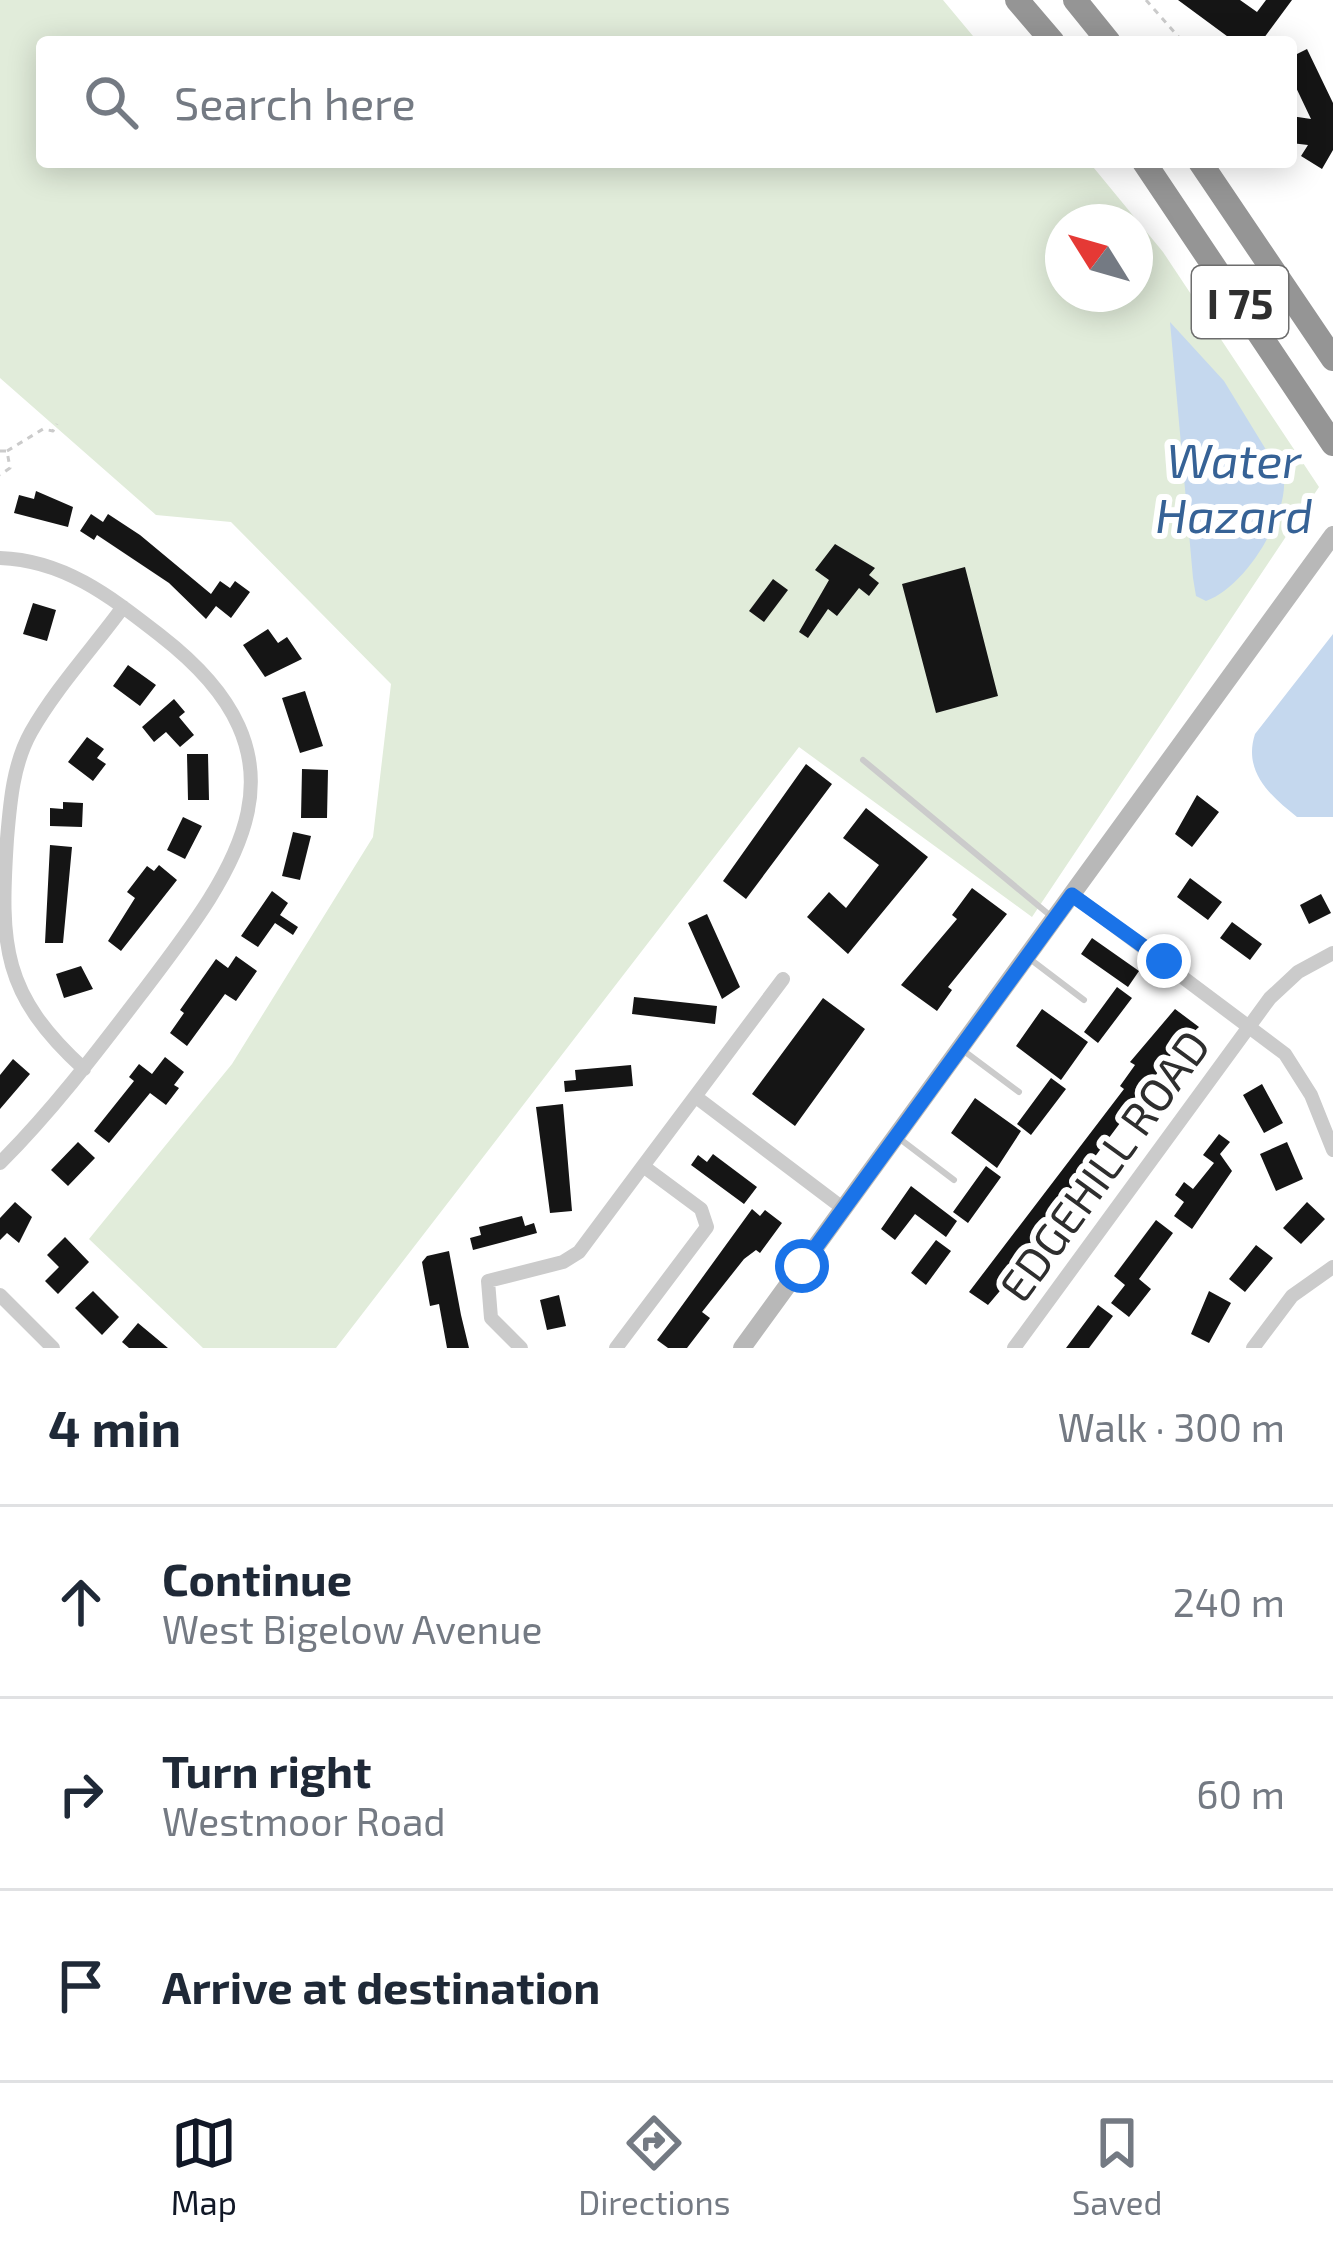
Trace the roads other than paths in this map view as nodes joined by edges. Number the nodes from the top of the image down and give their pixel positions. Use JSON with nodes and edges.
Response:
{"nodes":[{"id":1,"x":1017,"y":0,"type":"edge"},
{"id":2,"x":1075,"y":0,"type":"edge"},
{"id":3,"x":1048,"y":36,"type":"edge"},
{"id":4,"x":1104,"y":36,"type":"edge"},
{"id":5,"x":1148,"y":168,"type":"edge"},
{"id":6,"x":1204,"y":168,"type":"edge"},
{"id":7,"x":1333,"y":359,"type":"edge"},
{"id":8,"x":1333,"y":444,"type":"edge"},
{"id":9,"x":1330,"y":540,"type":"edge"},
{"id":10,"x":0,"y":558,"type":"edge"},
{"id":11,"x":123,"y":607,"type":"junction"},
{"id":12,"x":863,"y":760,"type":"dead end"},
{"id":13,"x":1072,"y":895,"type":"junction"},
{"id":14,"x":1055,"y":919,"type":"junction"},
{"id":15,"x":1333,"y":953,"type":"edge"},
{"id":16,"x":1028,"y":957,"type":"junction"},
{"id":17,"x":783,"y":979,"type":"dead end"},
{"id":18,"x":1084,"y":1000,"type":"dead end"},
{"id":19,"x":1250,"y":1024,"type":"junction"},
{"id":20,"x":961,"y":1049,"type":"junction"},
{"id":21,"x":84,"y":1069,"type":"junction"},
{"id":22,"x":1019,"y":1092,"type":"dead end"},
{"id":23,"x":696,"y":1096,"type":"junction"},
{"id":24,"x":897,"y":1137,"type":"junction"},
{"id":25,"x":1333,"y":1150,"type":"edge"},
{"id":26,"x":0,"y":1163,"type":"edge"},
{"id":27,"x":644,"y":1166,"type":"junction"},
{"id":28,"x":954,"y":1180,"type":"dead end"},
{"id":29,"x":844,"y":1209,"type":"junction"},
{"id":30,"x":1333,"y":1267,"type":"edge"},
{"id":31,"x":0,"y":1295,"type":"edge"},
{"id":32,"x":53,"y":1348,"type":"edge"},
{"id":33,"x":521,"y":1348,"type":"edge"},
{"id":34,"x":616,"y":1348,"type":"edge"},
{"id":35,"x":742,"y":1348,"type":"edge"},
{"id":36,"x":1014,"y":1348,"type":"edge"},
{"id":37,"x":1253,"y":1348,"type":"edge"}],
"edges":[{"from":1,"to":3,"type":"highway"},
{"from":2,"to":4,"type":"highway"},
{"from":5,"to":8,"type":"highway","number":"I 75"},
{"from":6,"to":7,"type":"highway","number":"I 75"},
{"from":9,"to":13,"type":"street"},
{"from":10,"to":11,"type":"street"},
{"from":11,"to":21,"type":"street"},
{"from":11,"to":21,"type":"street"},
{"from":12,"to":14,"type":"lane"},
{"from":13,"to":14,"type":"street"},
{"from":13,"to":19,"type":"street"},
{"from":14,"to":16,"type":"street"},
{"from":15,"to":19,"type":"street","name":"EDGEHILL ROAD"},
{"from":16,"to":18,"type":"lane"},
{"from":16,"to":20,"type":"street"},
{"from":17,"to":23,"type":"street"},
{"from":19,"to":25,"type":"street"},
{"from":19,"to":36,"type":"street","name":"EDGEHILL ROAD"},
{"from":20,"to":22,"type":"lane"},
{"from":20,"to":24,"type":"street"},
{"from":21,"to":26,"type":"street"},
{"from":23,"to":27,"type":"street"},
{"from":23,"to":29,"type":"street"},
{"from":24,"to":28,"type":"lane"},
{"from":24,"to":29,"type":"street"},
{"from":27,"to":33,"type":"street"},
{"from":27,"to":34,"type":"street"},
{"from":29,"to":35,"type":"street"},
{"from":30,"to":37,"type":"street"},
{"from":31,"to":32,"type":"street"}]}
